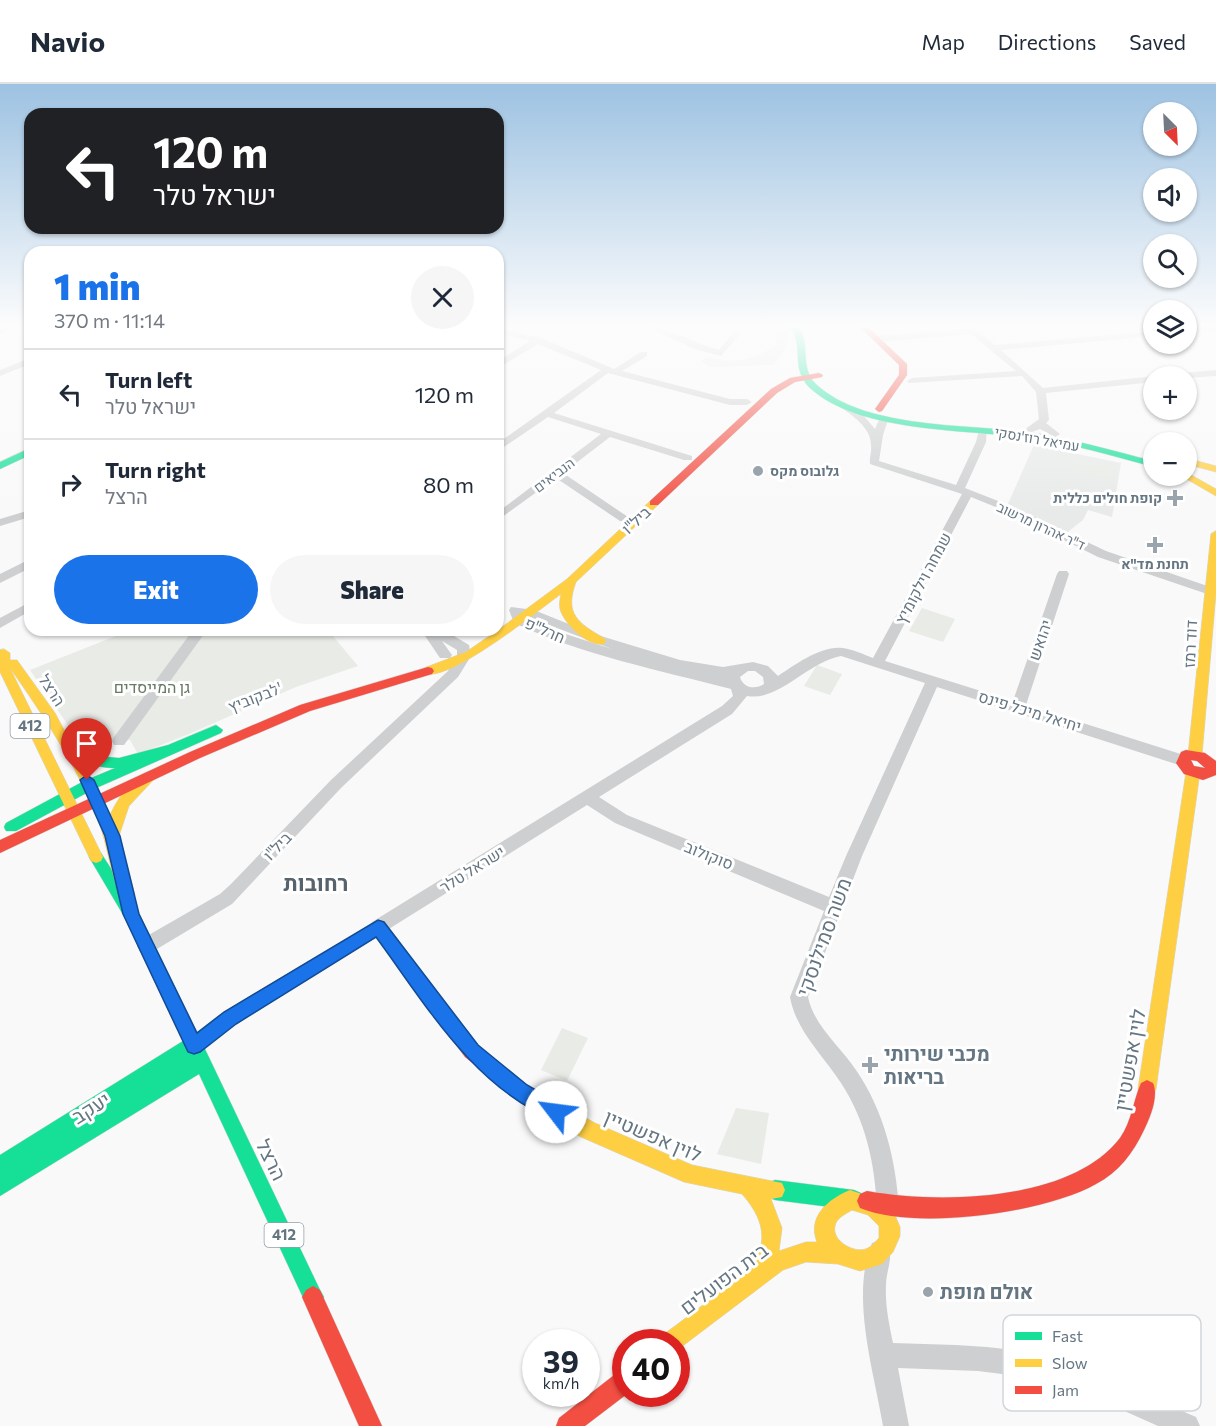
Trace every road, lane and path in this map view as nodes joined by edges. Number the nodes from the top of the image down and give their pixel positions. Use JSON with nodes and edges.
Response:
{"nodes":[{"id":1,"x":584,"y":390,"type":"edge"},
{"id":2,"x":683,"y":390,"type":"edge"},
{"id":3,"x":768,"y":390,"type":"edge"},
{"id":4,"x":769,"y":390,"type":"edge"},
{"id":5,"x":809,"y":390,"type":"edge"},
{"id":6,"x":819,"y":390,"type":"edge"},
{"id":7,"x":836,"y":390,"type":"edge"},
{"id":8,"x":895,"y":390,"type":"edge"},
{"id":9,"x":1055,"y":390,"type":"edge"},
{"id":10,"x":1041,"y":391,"type":"joint"},
{"id":11,"x":821,"y":393,"type":"junction"},
{"id":12,"x":747,"y":402,"type":"junction"},
{"id":13,"x":887,"y":404,"type":"junction"},
{"id":14,"x":845,"y":406,"type":"junction"},
{"id":15,"x":548,"y":414,"type":"junction"},
{"id":16,"x":919,"y":420,"type":"junction"},
{"id":17,"x":1042,"y":424,"type":"junction"},
{"id":18,"x":1029,"y":430,"type":"junction"},
{"id":19,"x":610,"y":432,"type":"junction"},
{"id":20,"x":1054,"y":434,"type":"junction"},
{"id":21,"x":983,"y":436,"type":"junction"},
{"id":22,"x":877,"y":439,"type":"junction"},
{"id":23,"x":504,"y":444,"type":"edge"},
{"id":24,"x":1143,"y":452,"type":"edge"},
{"id":25,"x":24,"y":454,"type":"edge"},
{"id":26,"x":1216,"y":456,"type":"edge"},
{"id":27,"x":688,"y":458,"type":"junction"},
{"id":28,"x":1197,"y":459,"type":"edge"},
{"id":29,"x":1143,"y":461,"type":"edge"},
{"id":30,"x":1197,"y":464,"type":"edge"},
{"id":31,"x":0,"y":466,"type":"edge"},
{"id":32,"x":1216,"y":469,"type":"edge"},
{"id":33,"x":556,"y":473,"type":"junction"},
{"id":34,"x":1197,"y":476,"type":"edge"},
{"id":35,"x":1216,"y":480,"type":"edge"},
{"id":36,"x":1197,"y":481,"type":"edge"},
{"id":37,"x":964,"y":491,"type":"junction"},
{"id":38,"x":1216,"y":493,"type":"edge"},
{"id":39,"x":504,"y":513,"type":"edge"},
{"id":40,"x":24,"y":515,"type":"edge"},
{"id":41,"x":624,"y":519,"type":"junction"},
{"id":42,"x":0,"y":523,"type":"edge"},
{"id":43,"x":1216,"y":534,"type":"edge"},
{"id":44,"x":24,"y":566,"type":"edge"},
{"id":45,"x":1062,"y":574,"type":"dead end"},
{"id":46,"x":0,"y":579,"type":"edge"},
{"id":47,"x":572,"y":581,"type":"junction"},
{"id":48,"x":1213,"y":592,"type":"edge"},
{"id":49,"x":24,"y":610,"type":"edge"},
{"id":50,"x":531,"y":611,"type":"junction"},
{"id":51,"x":517,"y":615,"type":"junction"},
{"id":52,"x":504,"y":620,"type":"edge"},
{"id":53,"x":0,"y":624,"type":"edge"},
{"id":54,"x":504,"y":624,"type":"edge"},
{"id":55,"x":196,"y":636,"type":"edge"},
{"id":56,"x":432,"y":636,"type":"edge"},
{"id":57,"x":441,"y":636,"type":"edge"},
{"id":58,"x":481,"y":636,"type":"edge"},
{"id":59,"x":487,"y":636,"type":"edge"},
{"id":60,"x":600,"y":641,"type":"junction"},
{"id":61,"x":1,"y":650,"type":"edge"},
{"id":62,"x":462,"y":653,"type":"junction"},
{"id":63,"x":445,"y":655,"type":"junction"},
{"id":64,"x":877,"y":663,"type":"junction"},
{"id":65,"x":801,"y":668,"type":"junction"},
{"id":66,"x":762,"y":669,"type":"junction"},
{"id":67,"x":1211,"y":672,"type":"edge"},
{"id":68,"x":737,"y":681,"type":"junction"},
{"id":69,"x":933,"y":681,"type":"junction"},
{"id":70,"x":768,"y":689,"type":"junction"},
{"id":71,"x":1018,"y":707,"type":"junction"},
{"id":72,"x":252,"y":715,"type":"dead end"},
{"id":73,"x":231,"y":724,"type":"dead end"},
{"id":74,"x":63,"y":739,"type":"junction"},
{"id":75,"x":119,"y":741,"type":"dead end"},
{"id":76,"x":168,"y":750,"type":"junction"},
{"id":77,"x":1189,"y":757,"type":"junction"},
{"id":78,"x":1214,"y":769,"type":"edge"},
{"id":79,"x":1193,"y":772,"type":"junction"},
{"id":80,"x":150,"y":776,"type":"junction"},
{"id":81,"x":88,"y":785,"type":"junction"},
{"id":82,"x":65,"y":797,"type":"junction"},
{"id":83,"x":586,"y":797,"type":"junction"},
{"id":84,"x":96,"y":801,"type":"junction"},
{"id":85,"x":73,"y":813,"type":"junction"},
{"id":86,"x":0,"y":832,"type":"edge"},
{"id":87,"x":112,"y":836,"type":"junction"},
{"id":88,"x":0,"y":847,"type":"edge"},
{"id":89,"x":834,"y":907,"type":"junction"},
{"id":90,"x":131,"y":914,"type":"junction"},
{"id":91,"x":378,"y":927,"type":"junction"},
{"id":92,"x":146,"y":946,"type":"junction"},
{"id":93,"x":194,"y":1046,"type":"junction"},
{"id":94,"x":202,"y":1062,"type":"junction"},
{"id":95,"x":0,"y":1166,"type":"edge"},
{"id":96,"x":0,"y":1186,"type":"edge"},
{"id":97,"x":748,"y":1186,"type":"junction"},
{"id":98,"x":860,"y":1201,"type":"junction"},
{"id":99,"x":888,"y":1205,"type":"junction"},
{"id":100,"x":937,"y":1209,"type":"junction"},
{"id":101,"x":895,"y":1232,"type":"junction"},
{"id":102,"x":840,"y":1256,"type":"junction"},
{"id":103,"x":756,"y":1277,"type":"junction"},
{"id":104,"x":874,"y":1306,"type":"junction"},
{"id":105,"x":689,"y":1329,"type":"edge"},
{"id":106,"x":883,"y":1354,"type":"junction"},
{"id":107,"x":1003,"y":1362,"type":"edge"},
{"id":108,"x":612,"y":1391,"type":"edge"},
{"id":109,"x":1152,"y":1411,"type":"edge"},
{"id":110,"x":371,"y":1426,"type":"edge"},
{"id":111,"x":567,"y":1426,"type":"edge"},
{"id":112,"x":896,"y":1426,"type":"edge"},
{"id":113,"x":1187,"y":1426,"type":"edge"}],
"edges":[{"from":1,"to":15,"type":"street"},
{"from":2,"to":12,"type":"street"},
{"from":3,"to":12,"type":"street","name":"ביל\"ו"},
{"from":4,"to":47,"type":"street","name":"ביל\"ו"},
{"from":5,"to":11,"type":"street"},
{"from":6,"to":11,"type":"street"},
{"from":7,"to":13,"type":"street"},
{"from":8,"to":13,"type":"street"},
{"from":9,"to":10,"type":"street"},
{"from":10,"to":17,"type":"street"},
{"from":11,"to":14,"type":"street"},
{"from":12,"to":27,"type":"street","name":"ביל\"ו"},
{"from":13,"to":14,"type":"street"},
{"from":13,"to":16,"type":"street","name":"עמיאל רוז'נסקי"},
{"from":13,"to":22,"type":"street"},
{"from":14,"to":22,"type":"street"},
{"from":15,"to":19,"type":"street"},
{"from":15,"to":23,"type":"street"},
{"from":16,"to":18,"type":"street","name":"עמיאל רוז'נסקי"},
{"from":16,"to":21,"type":"street","name":"עמיאל רוז'נסקי"},
{"from":16,"to":22,"type":"street"},
{"from":17,"to":18,"type":"street"},
{"from":17,"to":20,"type":"street"},
{"from":18,"to":20,"type":"street","name":"עמיאל רוז'נסקי"},
{"from":19,"to":27,"type":"street"},
{"from":19,"to":33,"type":"street","name":"הנביאים"},
{"from":20,"to":24,"type":"street","name":"עמיאל רוז'נסקי"},
{"from":21,"to":29,"type":"street","name":"עמיאל רוז'נסקי"},
{"from":21,"to":37,"type":"street","name":"שמחה וילקומיץ"},
{"from":22,"to":37,"type":"street","name":"ד\"ר אהרון מרשוב"},
{"from":25,"to":31,"type":"street"},
{"from":26,"to":28,"type":"street"},
{"from":27,"to":41,"type":"street","name":"ביל\"ו"},
{"from":30,"to":32,"type":"street"},
{"from":33,"to":39,"type":"street","name":"הנביאים"},
{"from":33,"to":41,"type":"street"},
{"from":34,"to":35,"type":"street"},
{"from":36,"to":38,"type":"street"},
{"from":37,"to":48,"type":"street","name":"ד\"ר אהרון מרשוב"},
{"from":37,"to":64,"type":"street","name":"שמחה וילקומיץ"},
{"from":40,"to":42,"type":"street"},
{"from":41,"to":51,"type":"street","name":"ביל\"ו"},
{"from":43,"to":48,"type":"street","name":"דוד רמז"},
{"from":44,"to":46,"type":"street"},
{"from":45,"to":71,"type":"street","name":"יהואש"},
{"from":47,"to":50,"type":"street","name":"ביל\"ו"},
{"from":47,"to":60,"type":"street"},
{"from":48,"to":67,"type":"street","name":"דוד רמז"},
{"from":49,"to":53,"type":"street"},
{"from":50,"to":51,"type":"street","name":"ביל\"ו"},
{"from":50,"to":60,"type":"street","name":"חרל\"פ"},
{"from":51,"to":52,"type":"street","name":"ביל\"ו"},
{"from":51,"to":54,"type":"street","name":"ביל\"ו"},
{"from":51,"to":68,"type":"street","name":"חרל\"פ"},
{"from":55,"to":75,"type":"street"},
{"from":56,"to":63,"type":"street"},
{"from":57,"to":62,"type":"street"},
{"from":58,"to":62,"type":"street","name":"ביל\"ו"},
{"from":59,"to":62,"type":"street","name":"ביל\"ו"},
{"from":60,"to":68,"type":"street","name":"חרל\"פ"},
{"from":61,"to":74,"type":"street","name":"הרצל","number":"412"},
{"from":61,"to":82,"type":"street","name":"הרצל","number":"412"},
{"from":62,"to":63,"type":"street","name":"לבקוביץ'"},
{"from":62,"to":80,"type":"street","name":"לבקוביץ'"},
{"from":62,"to":92,"type":"street","name":"ביל\"ו"},
{"from":63,"to":72,"type":"street","name":"לבקוביץ'"},
{"from":64,"to":65,"type":"street"},
{"from":64,"to":69,"type":"street","name":"יחיאל מיכל פינס"},
{"from":65,"to":66,"type":"street"},
{"from":65,"to":70,"type":"street"},
{"from":66,"to":68,"type":"street"},
{"from":66,"to":70,"type":"street"},
{"from":67,"to":77,"type":"street","name":"דוד רמז"},
{"from":68,"to":70,"type":"street"},
{"from":68,"to":83,"type":"street","name":"ישראל טלר"},
{"from":69,"to":71,"type":"street","name":"יחיאל מיכל פינס"},
{"from":69,"to":89,"type":"street","name":"משה סמילנסקי"},
{"from":71,"to":77,"type":"street","name":"יחיאל מיכל פינס"},
{"from":73,"to":76,"type":"street","name":"לבקוביץ'"},
{"from":74,"to":76,"type":"street"},
{"from":74,"to":81,"type":"street","name":"הרצל","number":"412"},
{"from":76,"to":81,"type":"street","name":"לבקוביץ'"},
{"from":77,"to":78,"type":"street"},
{"from":77,"to":79,"type":"street"},
{"from":78,"to":79,"type":"street"},
{"from":79,"to":100,"type":"street","name":"לוין אפשטיין"},
{"from":80,"to":84,"type":"street","name":"לבקוביץ'"},
{"from":80,"to":87,"type":"street"},
{"from":81,"to":82,"type":"street","name":"לבקוביץ'"},
{"from":81,"to":84,"type":"street","name":"הרצל","number":"412"},
{"from":82,"to":85,"type":"street","name":"הרצל","number":"412"},
{"from":82,"to":86,"type":"street","name":"לבקוביץ'"},
{"from":83,"to":89,"type":"street","name":"סוקולוב"},
{"from":83,"to":91,"type":"street","name":"ישראל טלר"},
{"from":84,"to":85,"type":"street","name":"לבקוביץ'"},
{"from":84,"to":87,"type":"street","name":"הרצל","number":"412"},
{"from":85,"to":88,"type":"street","name":"לבקוביץ'"},
{"from":85,"to":90,"type":"street","name":"הרצל","number":"412"},
{"from":87,"to":90,"type":"street","name":"הרצל","number":"412"},
{"from":89,"to":99,"type":"street","name":"משה סמילנסקי"},
{"from":90,"to":92,"type":"street","name":"הרצל","number":"412"},
{"from":91,"to":93,"type":"street","name":"ישראל טלר"},
{"from":91,"to":97,"type":"street","name":"לוין אפשטיין"},
{"from":92,"to":93,"type":"street","name":"הרצל","number":"412"},
{"from":93,"to":94,"type":"street","name":"הרצל","number":"412"},
{"from":93,"to":95,"type":"street","name":"יעקב"},
{"from":94,"to":96,"type":"street","name":"יעקב"},
{"from":94,"to":110,"type":"street","name":"הרצל","number":"412"},
{"from":97,"to":98,"type":"street","name":"לוין אפשטיין"},
{"from":97,"to":103,"type":"street"},
{"from":98,"to":99,"type":"street","name":"לוין אפשטיין"},
{"from":98,"to":101,"type":"street"},
{"from":98,"to":102,"type":"street"},
{"from":99,"to":100,"type":"street","name":"לוין אפשטיין"},
{"from":99,"to":101,"type":"street","name":"משה סמילנסקי"},
{"from":100,"to":101,"type":"street","name":"לוין אפשטיין"},
{"from":101,"to":102,"type":"street"},
{"from":101,"to":104,"type":"street","name":"משה סמילנסקי"},
{"from":102,"to":103,"type":"street","name":"בית הפועלים"},
{"from":102,"to":104,"type":"street"},
{"from":103,"to":105,"type":"street","name":"בית הפועלים"},
{"from":104,"to":106,"type":"street"},
{"from":106,"to":107,"type":"street"},
{"from":106,"to":112,"type":"street"},
{"from":108,"to":111,"type":"street"},
{"from":109,"to":113,"type":"street"}]}
